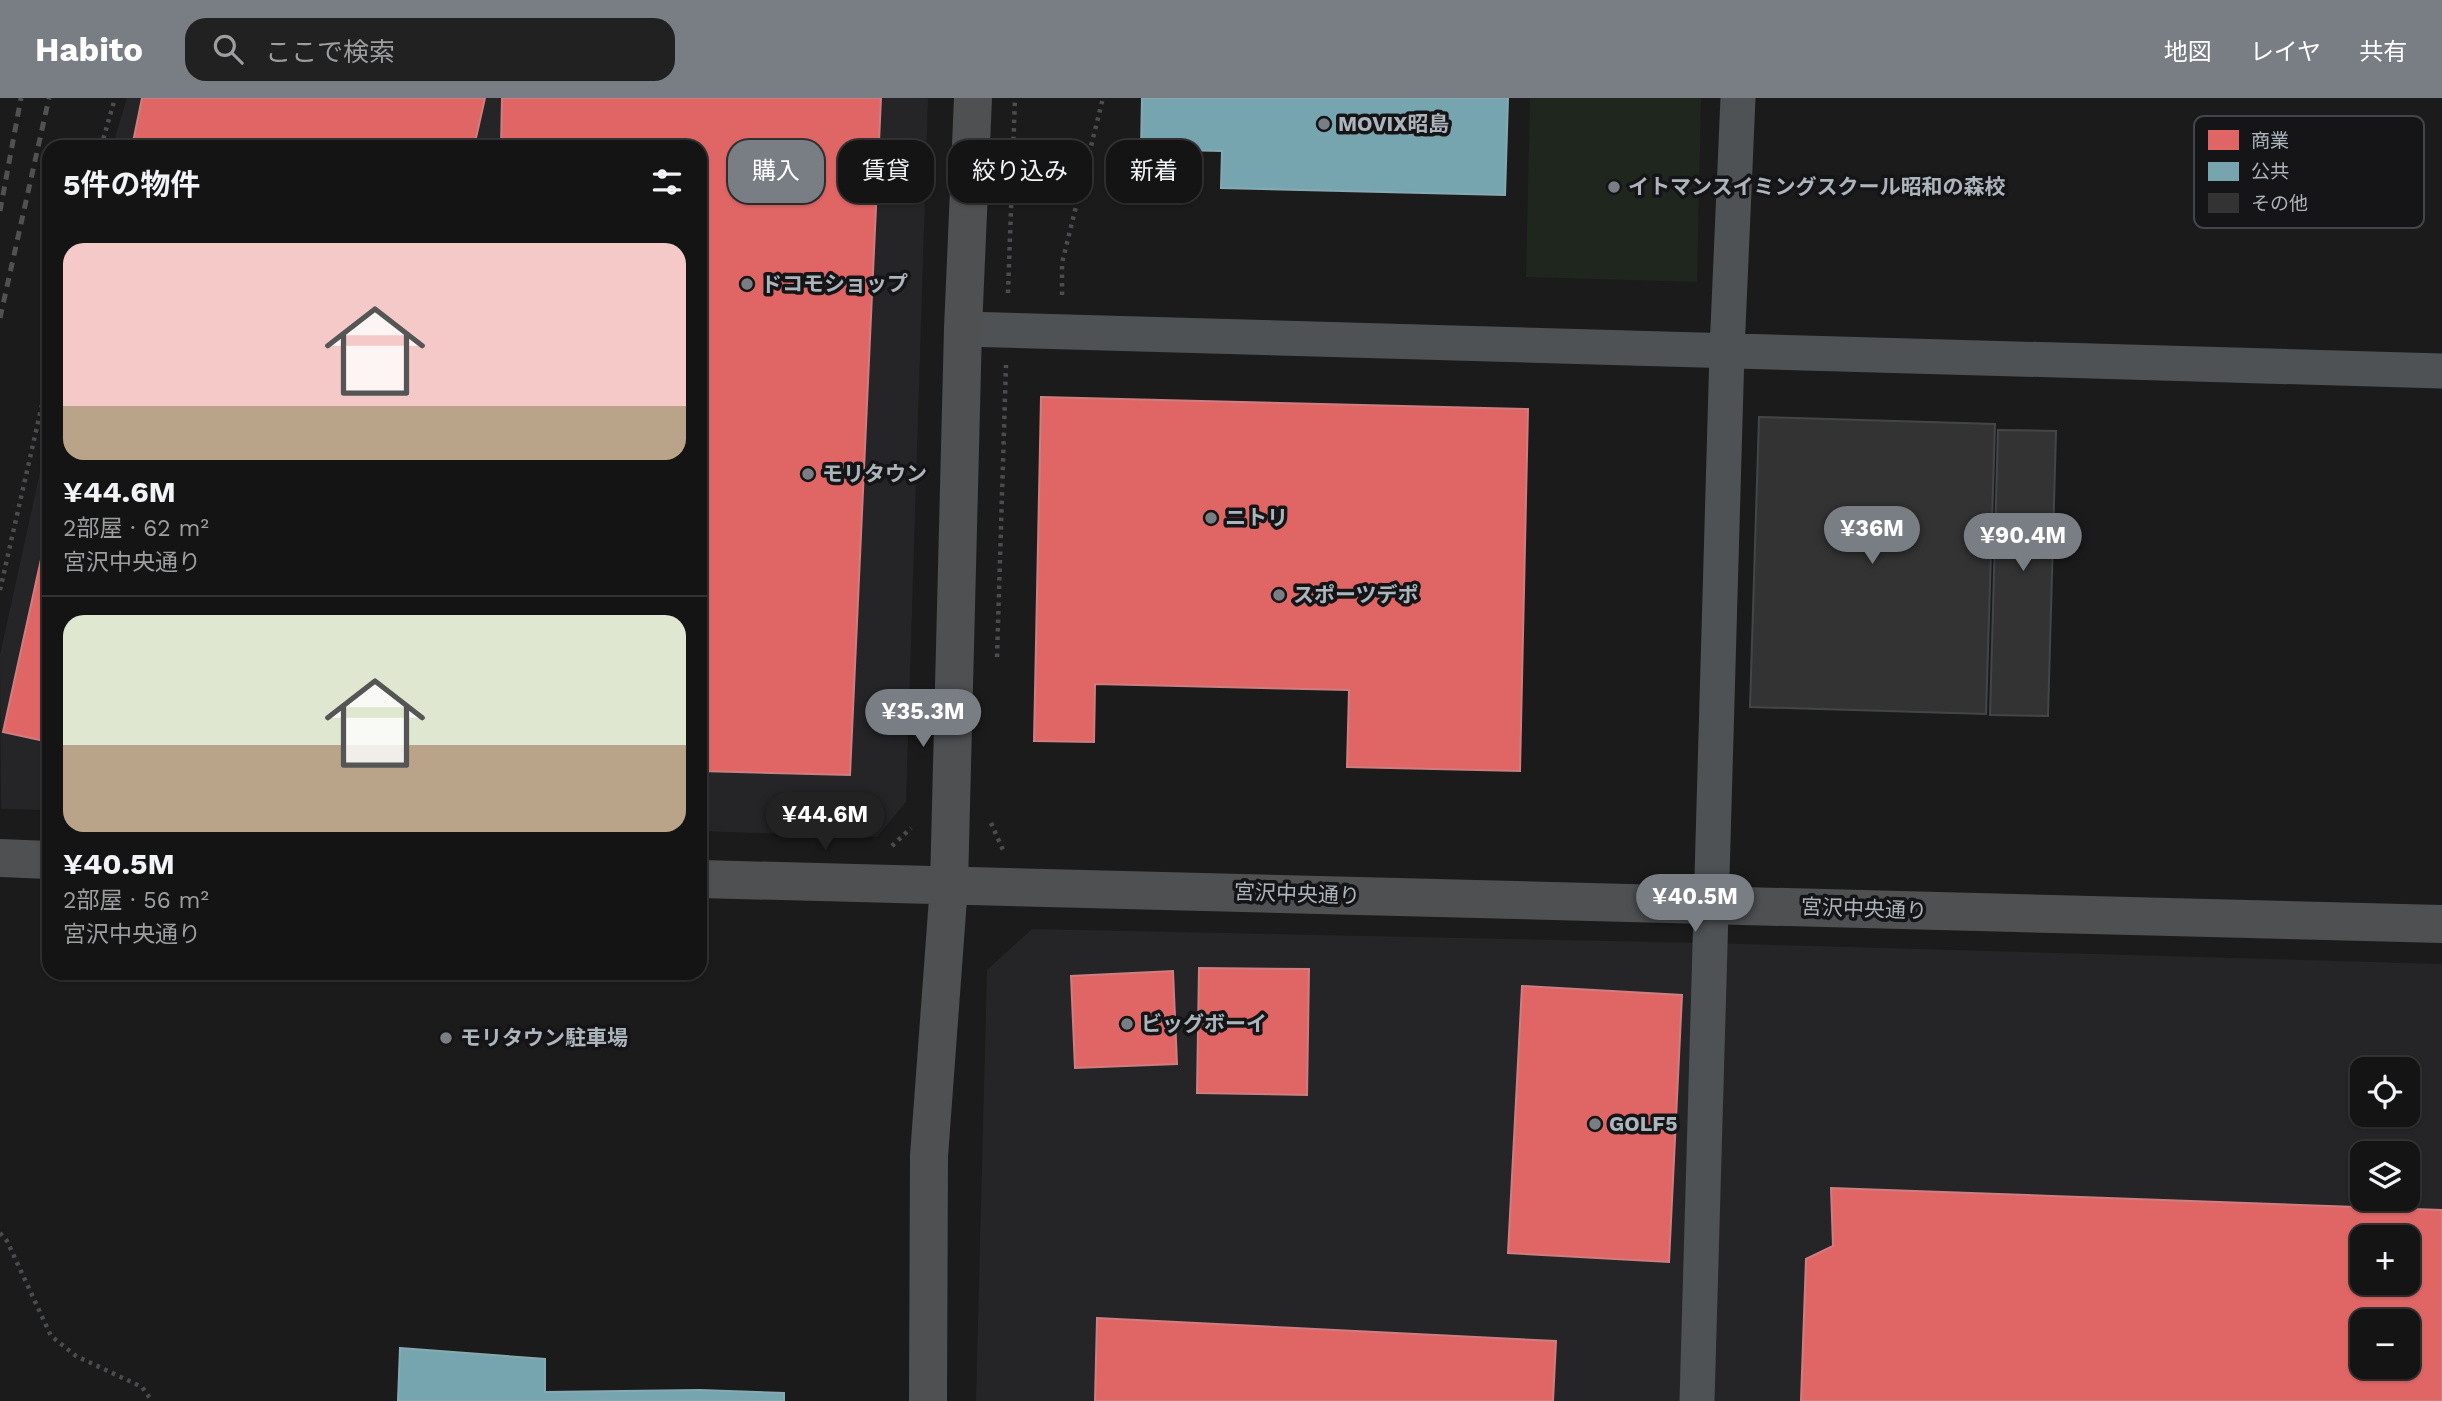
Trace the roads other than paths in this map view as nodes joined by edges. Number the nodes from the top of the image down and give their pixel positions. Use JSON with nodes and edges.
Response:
{"nodes":[{"id":1,"x":974,"y":98,"type":"edge"},
{"id":2,"x":1738,"y":98,"type":"edge"},
{"id":3,"x":963,"y":329,"type":"junction"},
{"id":4,"x":1727,"y":351,"type":"junction"},
{"id":5,"x":2442,"y":371,"type":"edge"},
{"id":6,"x":0,"y":858,"type":"edge"},
{"id":7,"x":42,"y":860,"type":"edge"},
{"id":8,"x":707,"y":879,"type":"edge"},
{"id":9,"x":949,"y":885,"type":"junction"},
{"id":10,"x":1712,"y":905,"type":"junction"},
{"id":11,"x":2442,"y":924,"type":"edge"},
{"id":12,"x":928,"y":1401,"type":"edge"},
{"id":13,"x":1697,"y":1401,"type":"edge"}],
"edges":[{"from":1,"to":3,"type":"street"},
{"from":2,"to":4,"type":"street"},
{"from":3,"to":4,"type":"street"},
{"from":3,"to":9,"type":"street"},
{"from":4,"to":5,"type":"street"},
{"from":4,"to":10,"type":"street"},
{"from":6,"to":7,"type":"street"},
{"from":8,"to":9,"type":"street","name":"宮沢中央通り"},
{"from":9,"to":10,"type":"street","name":"宮沢中央通り"},
{"from":9,"to":12,"type":"street"},
{"from":10,"to":11,"type":"street","name":"宮沢中央通り"},
{"from":10,"to":13,"type":"street"}]}
